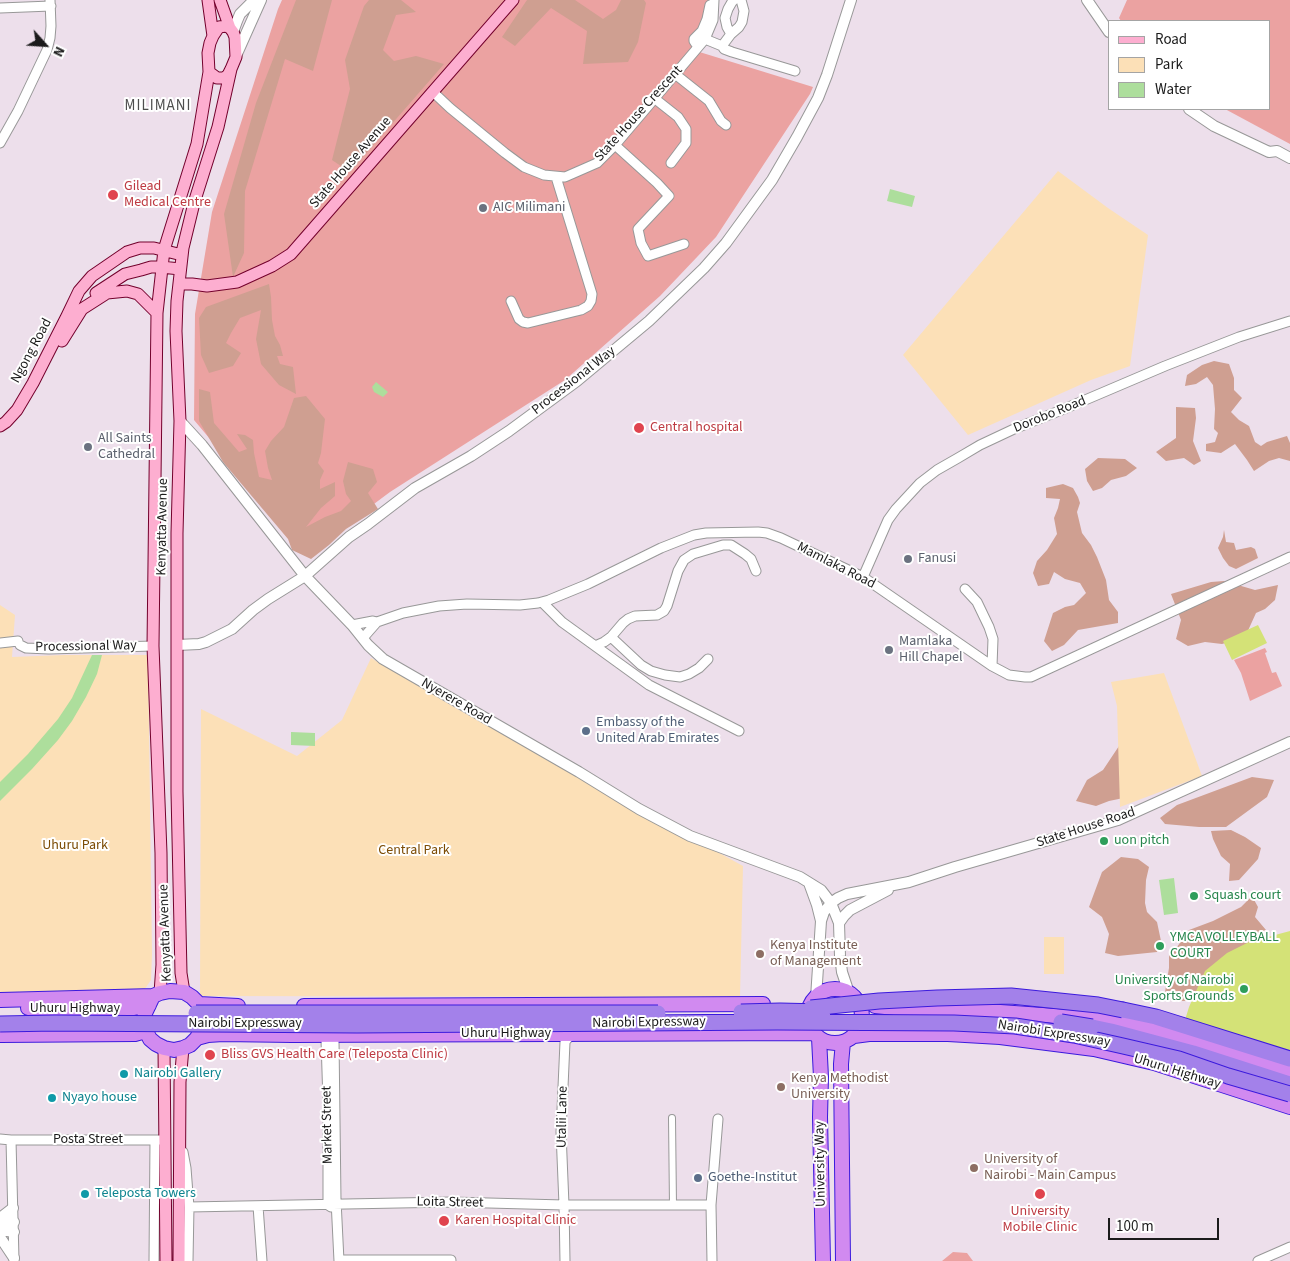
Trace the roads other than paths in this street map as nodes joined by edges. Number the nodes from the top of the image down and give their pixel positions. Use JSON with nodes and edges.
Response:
{"nodes":[{"id":1,"x":208,"y":0,"type":"edge"},
{"id":2,"x":220,"y":0,"type":"edge"},
{"id":3,"x":254,"y":0,"type":"edge"},
{"id":4,"x":261,"y":0,"type":"edge"},
{"id":5,"x":513,"y":0,"type":"edge"},
{"id":6,"x":734,"y":0,"type":"edge"},
{"id":7,"x":740,"y":0,"type":"edge"},
{"id":8,"x":851,"y":0,"type":"edge"},
{"id":9,"x":1087,"y":0,"type":"edge"},
{"id":10,"x":715,"y":1,"type":"edge"},
{"id":11,"x":50,"y":3,"type":"edge"},
{"id":12,"x":0,"y":8,"type":"edge"},
{"id":13,"x":232,"y":30,"type":"junction"},
{"id":14,"x":1108,"y":31,"type":"edge"},
{"id":15,"x":731,"y":34,"type":"junction"},
{"id":16,"x":213,"y":36,"type":"junction"},
{"id":17,"x":705,"y":39,"type":"junction"},
{"id":18,"x":722,"y":46,"type":"junction"},
{"id":19,"x":698,"y":47,"type":"junction"},
{"id":20,"x":236,"y":57,"type":"junction"},
{"id":21,"x":232,"y":69,"type":"junction"},
{"id":22,"x":795,"y":71,"type":"dead end"},
{"id":23,"x":209,"y":72,"type":"junction"},
{"id":24,"x":675,"y":74,"type":"junction"},
{"id":25,"x":433,"y":92,"type":"junction"},
{"id":26,"x":654,"y":98,"type":"junction"},
{"id":27,"x":1190,"y":110,"type":"edge"},
{"id":28,"x":726,"y":125,"type":"dead end"},
{"id":29,"x":0,"y":143,"type":"edge"},
{"id":30,"x":615,"y":145,"type":"junction"},
{"id":31,"x":1290,"y":158,"type":"edge"},
{"id":32,"x":671,"y":163,"type":"dead end"},
{"id":33,"x":189,"y":172,"type":"junction"},
{"id":34,"x":202,"y":176,"type":"junction"},
{"id":35,"x":556,"y":177,"type":"junction"},
{"id":36,"x":684,"y":244,"type":"dead end"},
{"id":37,"x":164,"y":250,"type":"junction"},
{"id":38,"x":182,"y":255,"type":"junction"},
{"id":39,"x":161,"y":267,"type":"junction"},
{"id":40,"x":180,"y":270,"type":"junction"},
{"id":41,"x":179,"y":284,"type":"junction"},
{"id":42,"x":512,"y":301,"type":"dead end"},
{"id":43,"x":70,"y":311,"type":"junction"},
{"id":44,"x":157,"y":313,"type":"junction"},
{"id":45,"x":1290,"y":321,"type":"edge"},
{"id":46,"x":180,"y":421,"type":"junction"},
{"id":47,"x":0,"y":426,"type":"edge"},
{"id":48,"x":0,"y":434,"type":"edge"},
{"id":49,"x":1290,"y":557,"type":"edge"},
{"id":50,"x":756,"y":571,"type":"dead end"},
{"id":51,"x":305,"y":576,"type":"junction"},
{"id":52,"x":863,"y":576,"type":"junction"},
{"id":53,"x":965,"y":589,"type":"dead end"},
{"id":54,"x":542,"y":602,"type":"junction"},
{"id":55,"x":377,"y":622,"type":"junction"},
{"id":56,"x":352,"y":625,"type":"junction"},
{"id":57,"x":610,"y":637,"type":"junction"},
{"id":58,"x":363,"y":638,"type":"junction"},
{"id":59,"x":0,"y":643,"type":"edge"},
{"id":60,"x":177,"y":645,"type":"junction"},
{"id":61,"x":153,"y":646,"type":"junction"},
{"id":62,"x":595,"y":646,"type":"junction"},
{"id":63,"x":708,"y":659,"type":"dead end"},
{"id":64,"x":992,"y":666,"type":"junction"},
{"id":65,"x":739,"y":731,"type":"dead end"},
{"id":66,"x":1290,"y":742,"type":"edge"},
{"id":67,"x":177,"y":761,"type":"junction"},
{"id":68,"x":158,"y":762,"type":"junction"},
{"id":69,"x":902,"y":882,"type":"junction"},
{"id":70,"x":809,"y":883,"type":"junction"},
{"id":71,"x":821,"y":890,"type":"junction"},
{"id":72,"x":847,"y":894,"type":"junction"},
{"id":73,"x":831,"y":903,"type":"junction"},
{"id":74,"x":821,"y":921,"type":"junction"},
{"id":75,"x":839,"y":923,"type":"junction"},
{"id":76,"x":184,"y":992,"type":"junction"},
{"id":77,"x":852,"y":996,"type":"junction"},
{"id":78,"x":154,"y":998,"type":"junction"},
{"id":79,"x":0,"y":1000,"type":"edge"},
{"id":80,"x":814,"y":1001,"type":"junction"},
{"id":81,"x":199,"y":1004,"type":"junction"},
{"id":82,"x":0,"y":1008,"type":"edge"},
{"id":83,"x":780,"y":1011,"type":"junction"},
{"id":84,"x":0,"y":1015,"type":"edge"},
{"id":85,"x":0,"y":1024,"type":"edge"},
{"id":86,"x":146,"y":1031,"type":"junction"},
{"id":87,"x":574,"y":1033,"type":"junction"},
{"id":88,"x":330,"y":1034,"type":"junction"},
{"id":89,"x":0,"y":1035,"type":"edge"},
{"id":90,"x":817,"y":1035,"type":"junction"},
{"id":91,"x":198,"y":1038,"type":"junction"},
{"id":92,"x":848,"y":1039,"type":"junction"},
{"id":93,"x":164,"y":1048,"type":"junction"},
{"id":94,"x":183,"y":1048,"type":"junction"},
{"id":95,"x":1290,"y":1059,"type":"edge"},
{"id":96,"x":1290,"y":1072,"type":"edge"},
{"id":97,"x":1228,"y":1076,"type":"junction"},
{"id":98,"x":1290,"y":1084,"type":"edge"},
{"id":99,"x":1290,"y":1094,"type":"edge"},
{"id":100,"x":1290,"y":1101,"type":"edge"},
{"id":101,"x":1290,"y":1107,"type":"edge"},
{"id":102,"x":672,"y":1118,"type":"dead end"},
{"id":103,"x":718,"y":1119,"type":"dead end"},
{"id":104,"x":0,"y":1139,"type":"edge"},
{"id":105,"x":180,"y":1139,"type":"junction"},
{"id":106,"x":11,"y":1140,"type":"junction"},
{"id":107,"x":160,"y":1140,"type":"junction"},
{"id":108,"x":564,"y":1205,"type":"junction"},
{"id":109,"x":712,"y":1205,"type":"junction"},
{"id":110,"x":258,"y":1206,"type":"junction"},
{"id":111,"x":673,"y":1206,"type":"junction"},
{"id":112,"x":189,"y":1207,"type":"junction"},
{"id":113,"x":334,"y":1207,"type":"junction"},
{"id":114,"x":14,"y":1208,"type":"junction"},
{"id":115,"x":0,"y":1218,"type":"edge"},
{"id":116,"x":0,"y":1222,"type":"edge"},
{"id":117,"x":14,"y":1227,"type":"junction"},
{"id":118,"x":0,"y":1230,"type":"edge"},
{"id":119,"x":0,"y":1237,"type":"edge"},
{"id":120,"x":1290,"y":1247,"type":"edge"},
{"id":121,"x":14,"y":1260,"type":"edge"},
{"id":122,"x":451,"y":1260,"type":"edge"},
{"id":123,"x":154,"y":1261,"type":"edge"},
{"id":124,"x":166,"y":1261,"type":"edge"},
{"id":125,"x":179,"y":1261,"type":"edge"},
{"id":126,"x":188,"y":1261,"type":"edge"},
{"id":127,"x":262,"y":1261,"type":"edge"},
{"id":128,"x":339,"y":1261,"type":"edge"},
{"id":129,"x":565,"y":1261,"type":"edge"},
{"id":130,"x":712,"y":1261,"type":"edge"},
{"id":131,"x":824,"y":1261,"type":"edge"},
{"id":132,"x":843,"y":1261,"type":"edge"},
{"id":133,"x":1258,"y":1261,"type":"edge"}],
"edges":[{"from":1,"to":16,"type":"main road","name":"Kenyatta Avenue"},
{"from":2,"to":13,"type":"main road"},
{"from":3,"to":13,"type":"street"},
{"from":4,"to":20,"type":"street"},
{"from":5,"to":25,"type":"main road","name":"State House Avenue"},
{"from":6,"to":15,"type":"street"},
{"from":7,"to":15,"type":"street"},
{"from":8,"to":51,"type":"street","name":"Processional Way"},
{"from":9,"to":14,"type":"street"},
{"from":10,"to":17,"type":"street","name":"State House Crescent"},
{"from":10,"to":19,"type":"street"},
{"from":11,"to":12,"type":"street"},
{"from":11,"to":29,"type":"street"},
{"from":13,"to":16,"type":"main road"},
{"from":13,"to":20,"type":"main road"},
{"from":15,"to":18,"type":"street"},
{"from":16,"to":23,"type":"main road","name":"Kenyatta Avenue"},
{"from":17,"to":18,"type":"street"},
{"from":17,"to":19,"type":"street","name":"State House Crescent"},
{"from":18,"to":22,"type":"street"},
{"from":19,"to":24,"type":"street","name":"State House Crescent"},
{"from":20,"to":21,"type":"main road","name":"Kenyatta Avenue"},
{"from":21,"to":23,"type":"main road"},
{"from":21,"to":34,"type":"main road","name":"Kenyatta Avenue"},
{"from":23,"to":33,"type":"main road","name":"Kenyatta Avenue"},
{"from":24,"to":26,"type":"street","name":"State House Crescent"},
{"from":24,"to":28,"type":"street"},
{"from":25,"to":35,"type":"street"},
{"from":25,"to":41,"type":"main road","name":"State House Avenue"},
{"from":26,"to":30,"type":"street","name":"State House Crescent"},
{"from":26,"to":32,"type":"street"},
{"from":27,"to":31,"type":"street"},
{"from":30,"to":35,"type":"street","name":"State House Crescent"},
{"from":30,"to":36,"type":"street"},
{"from":33,"to":34,"type":"main road"},
{"from":33,"to":37,"type":"main road","name":"Kenyatta Avenue"},
{"from":34,"to":38,"type":"main road","name":"Kenyatta Avenue"},
{"from":35,"to":42,"type":"street"},
{"from":37,"to":38,"type":"main road","name":"Ngong Road"},
{"from":37,"to":39,"type":"main road","name":"Kenyatta Avenue"},
{"from":37,"to":43,"type":"main road","name":"Ngong Road"},
{"from":38,"to":40,"type":"main road","name":"Kenyatta Avenue"},
{"from":39,"to":40,"type":"main road","name":"Ngong Road"},
{"from":39,"to":43,"type":"main road","name":"Ngong Road"},
{"from":39,"to":44,"type":"main road","name":"Kenyatta Avenue"},
{"from":40,"to":41,"type":"main road","name":"Kenyatta Avenue"},
{"from":41,"to":46,"type":"main road","name":"Kenyatta Avenue"},
{"from":43,"to":47,"type":"main road","name":"Ngong Road"},
{"from":44,"to":48,"type":"main road"},
{"from":44,"to":61,"type":"main road","name":"Kenyatta Avenue"},
{"from":45,"to":52,"type":"street","name":"Dorobo Road"},
{"from":46,"to":51,"type":"street","name":"Nyerere Road"},
{"from":46,"to":60,"type":"main road","name":"Kenyatta Avenue"},
{"from":49,"to":64,"type":"street","name":"Mamlaka Road"},
{"from":50,"to":57,"type":"street"},
{"from":51,"to":56,"type":"street","name":"Nyerere Road"},
{"from":51,"to":60,"type":"street","name":"Processional Way"},
{"from":52,"to":54,"type":"street","name":"Mamlaka Road"},
{"from":52,"to":64,"type":"street","name":"Mamlaka Road"},
{"from":53,"to":64,"type":"street"},
{"from":54,"to":55,"type":"street","name":"Mamlaka Road"},
{"from":54,"to":62,"type":"street"},
{"from":55,"to":56,"type":"street","name":"Mamlaka Road"},
{"from":55,"to":58,"type":"street","name":"Mamlaka Road"},
{"from":56,"to":58,"type":"street","name":"Nyerere Road"},
{"from":57,"to":62,"type":"street"},
{"from":57,"to":63,"type":"street"},
{"from":58,"to":70,"type":"street","name":"Nyerere Road"},
{"from":59,"to":61,"type":"street","name":"Processional Way"},
{"from":60,"to":67,"type":"main road","name":"Kenyatta Avenue"},
{"from":61,"to":68,"type":"main road","name":"Kenyatta Avenue"},
{"from":62,"to":65,"type":"street"},
{"from":66,"to":69,"type":"street","name":"State House Road"},
{"from":67,"to":68,"type":"main road"},
{"from":67,"to":76,"type":"main road","name":"Kenyatta Avenue"},
{"from":68,"to":78,"type":"main road","name":"Kenyatta Avenue"},
{"from":69,"to":72,"type":"street","name":"State House Road"},
{"from":69,"to":75,"type":"street","name":"State House Road"},
{"from":70,"to":71,"type":"street","name":"Nyerere Road"},
{"from":70,"to":74,"type":"street"},
{"from":71,"to":72,"type":"street"},
{"from":71,"to":73,"type":"street","name":"Nyerere Road"},
{"from":72,"to":73,"type":"street","name":"State House Road"},
{"from":73,"to":74,"type":"street"},
{"from":73,"to":75,"type":"street"},
{"from":74,"to":80,"type":"street"},
{"from":75,"to":77,"type":"street"},
{"from":76,"to":78,"type":"highway"},
{"from":76,"to":81,"type":"highway"},
{"from":77,"to":80,"type":"highway"},
{"from":77,"to":92,"type":"highway"},
{"from":77,"to":96,"type":"highway"},
{"from":78,"to":79,"type":"highway"},
{"from":78,"to":82,"type":"highway","name":"Uhuru Highway"},
{"from":78,"to":86,"type":"highway"},
{"from":80,"to":81,"type":"highway"},
{"from":80,"to":90,"type":"highway"},
{"from":81,"to":91,"type":"highway"},
{"from":83,"to":84,"type":"highway","name":"Nairobi Expressway","bridge":true},
{"from":83,"to":95,"type":"highway","bridge":true},
{"from":83,"to":98,"type":"highway","name":"Nairobi Expressway","bridge":true},
{"from":85,"to":97,"type":"highway","name":"Nairobi Expressway","bridge":true},
{"from":86,"to":89,"type":"highway","name":"Uhuru Highway"},
{"from":86,"to":93,"type":"highway"},
{"from":87,"to":88,"type":"highway","name":"Uhuru Highway"},
{"from":87,"to":90,"type":"highway","name":"Uhuru Highway"},
{"from":87,"to":108,"type":"street","name":"Utalii Lane"},
{"from":88,"to":91,"type":"highway","name":"Uhuru Highway"},
{"from":88,"to":113,"type":"street","name":"Market Street"},
{"from":90,"to":92,"type":"highway"},
{"from":90,"to":131,"type":"highway","name":"University Way"},
{"from":91,"to":94,"type":"highway"},
{"from":92,"to":101,"type":"highway","name":"Uhuru Highway"},
{"from":92,"to":132,"type":"highway","name":"University Way"},
{"from":93,"to":94,"type":"highway"},
{"from":93,"to":107,"type":"main road"},
{"from":94,"to":105,"type":"main road"},
{"from":97,"to":99,"type":"highway","name":"Nairobi Expressway","bridge":true},
{"from":97,"to":100,"type":"highway","bridge":true},
{"from":102,"to":111,"type":"street"},
{"from":103,"to":109,"type":"street"},
{"from":104,"to":106,"type":"street","name":"Posta Street"},
{"from":105,"to":112,"type":"street"},
{"from":105,"to":125,"type":"main road"},
{"from":106,"to":107,"type":"street","name":"Posta Street"},
{"from":106,"to":114,"type":"street"},
{"from":107,"to":123,"type":"street"},
{"from":107,"to":124,"type":"main road"},
{"from":108,"to":111,"type":"street","name":"Loita Street"},
{"from":108,"to":113,"type":"street","name":"Loita Street"},
{"from":108,"to":129,"type":"street","name":"Utalii Lane"},
{"from":109,"to":111,"type":"street","name":"Loita Street"},
{"from":109,"to":130,"type":"street"},
{"from":110,"to":112,"type":"street","name":"Loita Street"},
{"from":110,"to":113,"type":"street","name":"Loita Street"},
{"from":110,"to":127,"type":"street"},
{"from":112,"to":126,"type":"street"},
{"from":113,"to":128,"type":"street","name":"Market Street"},
{"from":114,"to":115,"type":"street"},
{"from":114,"to":117,"type":"street"},
{"from":116,"to":117,"type":"street"},
{"from":117,"to":118,"type":"street"},
{"from":117,"to":121,"type":"street"},
{"from":119,"to":121,"type":"street"},
{"from":120,"to":133,"type":"street"},
{"from":122,"to":128,"type":"street"}]}
